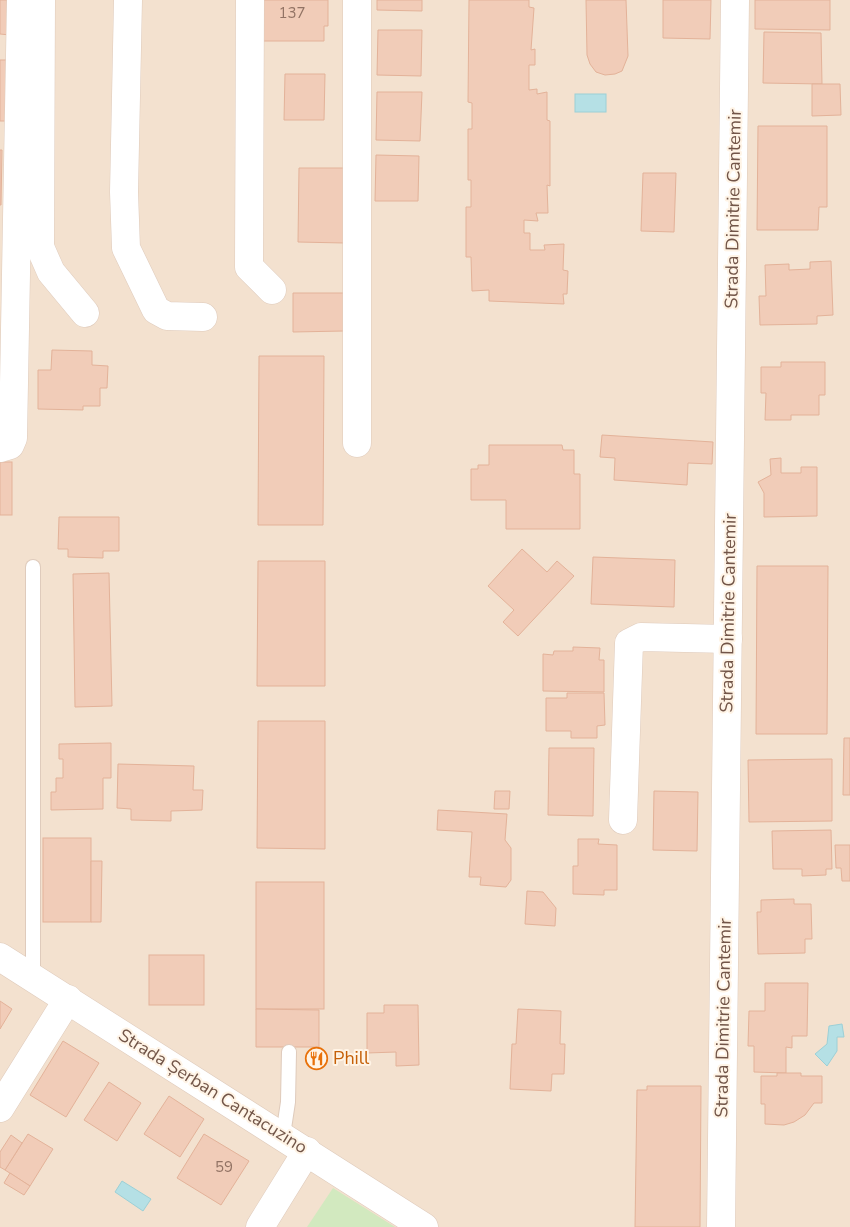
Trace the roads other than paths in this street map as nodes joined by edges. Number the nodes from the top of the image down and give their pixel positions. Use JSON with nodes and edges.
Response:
{"nodes":[{"id":1,"x":21,"y":0,"type":"edge"},
{"id":2,"x":40,"y":0,"type":"edge"},
{"id":3,"x":128,"y":0,"type":"edge"},
{"id":4,"x":250,"y":0,"type":"edge"},
{"id":5,"x":357,"y":0,"type":"edge"},
{"id":6,"x":735,"y":0,"type":"edge"},
{"id":7,"x":272,"y":290,"type":"dead end"},
{"id":8,"x":85,"y":313,"type":"dead end"},
{"id":9,"x":203,"y":317,"type":"dead end"},
{"id":10,"x":7,"y":415,"type":"edge"},
{"id":11,"x":356,"y":443,"type":"dead end"},
{"id":12,"x":0,"y":448,"type":"edge"},
{"id":13,"x":33,"y":567,"type":"dead end"},
{"id":14,"x":728,"y":639,"type":"junction"},
{"id":15,"x":623,"y":820,"type":"dead end"},
{"id":16,"x":0,"y":957,"type":"edge"},
{"id":17,"x":33,"y":977,"type":"junction"},
{"id":18,"x":68,"y":999,"type":"junction"},
{"id":19,"x":289,"y":1052,"type":"dead end"},
{"id":20,"x":0,"y":1108,"type":"edge"},
{"id":21,"x":282,"y":1135,"type":"junction"},
{"id":22,"x":307,"y":1150,"type":"junction"},
{"id":23,"x":260,"y":1227,"type":"edge"},
{"id":24,"x":424,"y":1227,"type":"edge"},
{"id":25,"x":721,"y":1227,"type":"edge"}],
"edges":[{"from":1,"to":10,"type":"street"},
{"from":2,"to":8,"type":"street"},
{"from":3,"to":9,"type":"street"},
{"from":4,"to":7,"type":"street"},
{"from":5,"to":11,"type":"street"},
{"from":6,"to":14,"type":"street","name":"Strada Dimitrie Cantemir"},
{"from":10,"to":12,"type":"street"},
{"from":13,"to":17,"type":"lane"},
{"from":14,"to":15,"type":"street"},
{"from":14,"to":25,"type":"street","name":"Strada Dimitrie Cantemir"},
{"from":16,"to":17,"type":"street","name":"Strada Șerban Cantacuzino"},
{"from":17,"to":18,"type":"street","name":"Strada Șerban Cantacuzino"},
{"from":18,"to":20,"type":"street"},
{"from":18,"to":21,"type":"street","name":"Strada Șerban Cantacuzino"},
{"from":19,"to":21,"type":"lane"},
{"from":21,"to":22,"type":"street","name":"Strada Șerban Cantacuzino"},
{"from":22,"to":23,"type":"street"},
{"from":22,"to":24,"type":"street","name":"Strada Șerban Cantacuzino"}]}
